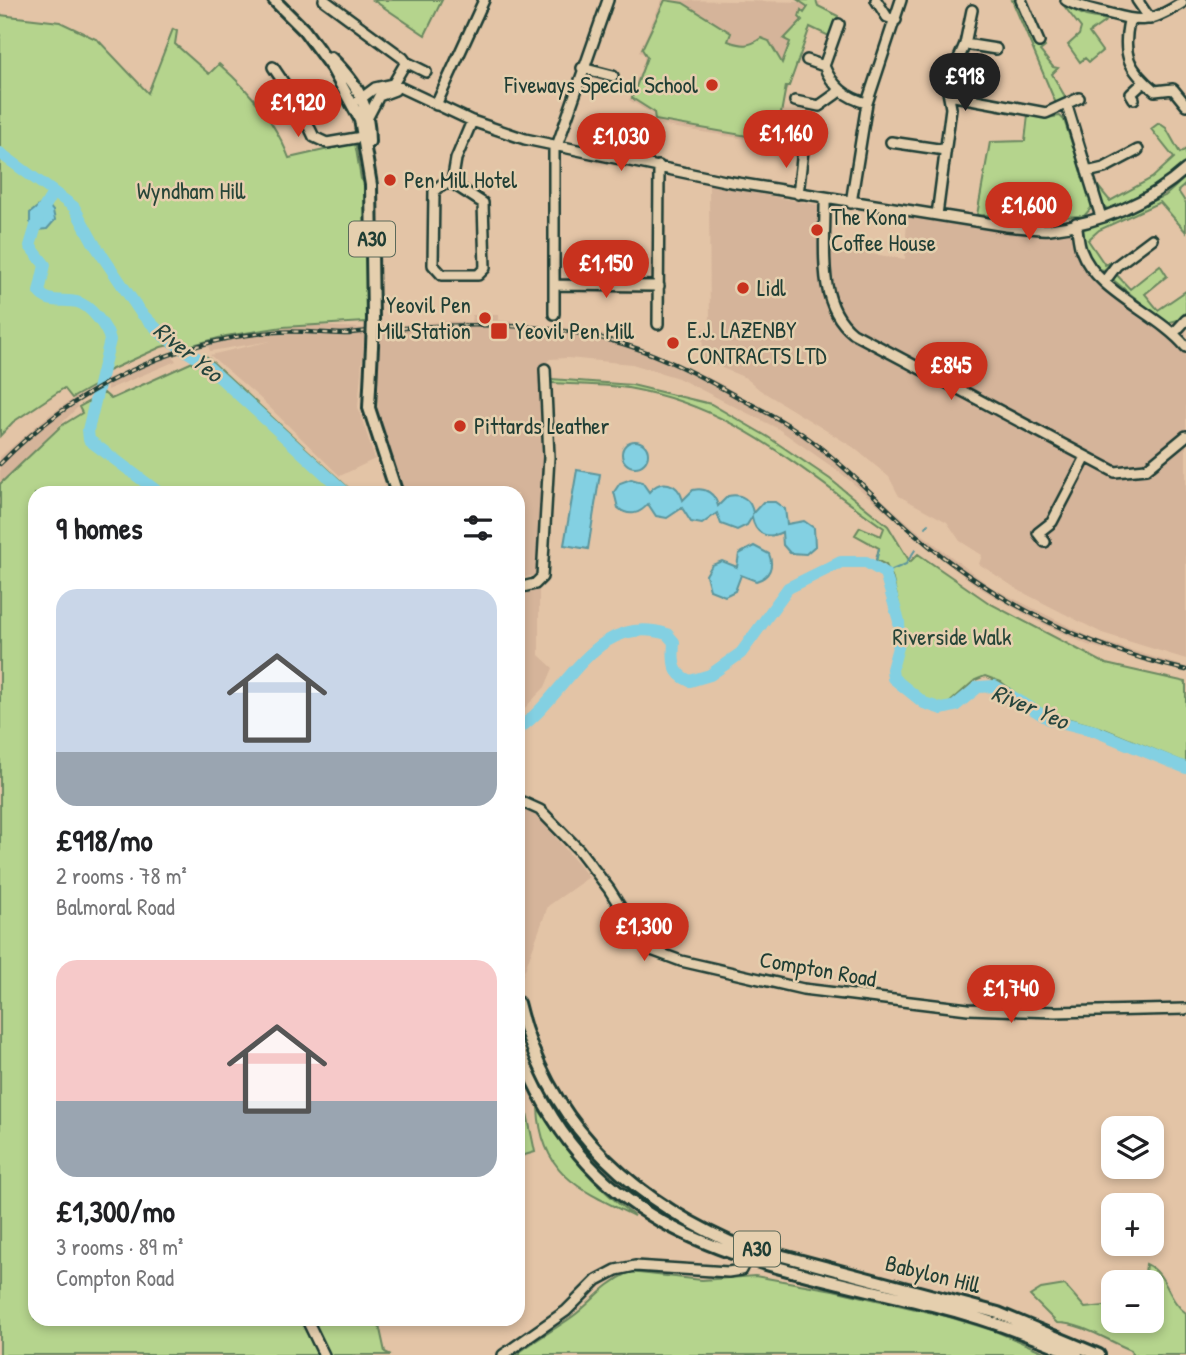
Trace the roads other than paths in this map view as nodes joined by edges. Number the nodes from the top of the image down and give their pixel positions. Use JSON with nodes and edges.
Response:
{"nodes":[{"id":1,"x":274,"y":0,"type":"edge"},
{"id":2,"x":324,"y":0,"type":"edge"},
{"id":3,"x":484,"y":0,"type":"edge"},
{"id":4,"x":608,"y":0,"type":"edge"},
{"id":5,"x":876,"y":0,"type":"edge"},
{"id":6,"x":901,"y":0,"type":"edge"},
{"id":7,"x":1021,"y":0,"type":"edge"},
{"id":8,"x":1066,"y":0,"type":"edge"},
{"id":9,"x":1097,"y":0,"type":"edge"},
{"id":10,"x":1137,"y":0,"type":"edge"},
{"id":11,"x":1183,"y":3,"type":"edge"},
{"id":12,"x":972,"y":10,"type":"dead end"},
{"id":13,"x":1105,"y":13,"type":"junction"},
{"id":14,"x":1150,"y":19,"type":"junction"},
{"id":15,"x":896,"y":20,"type":"junction"},
{"id":16,"x":1129,"y":21,"type":"junction"},
{"id":17,"x":839,"y":24,"type":"dead end"},
{"id":18,"x":1039,"y":42,"type":"dead end"},
{"id":19,"x":965,"y":44,"type":"junction"},
{"id":20,"x":996,"y":49,"type":"dead end"},
{"id":21,"x":807,"y":60,"type":"dead end"},
{"id":22,"x":405,"y":62,"type":"junction"},
{"id":23,"x":273,"y":66,"type":"dead end"},
{"id":24,"x":824,"y":66,"type":"junction"},
{"id":25,"x":582,"y":68,"type":"junction"},
{"id":26,"x":426,"y":72,"type":"dead end"},
{"id":27,"x":613,"y":76,"type":"dead end"},
{"id":28,"x":1144,"y":82,"type":"junction"},
{"id":29,"x":391,"y":88,"type":"junction"},
{"id":30,"x":840,"y":91,"type":"junction"},
{"id":31,"x":950,"y":95,"type":"junction"},
{"id":32,"x":312,"y":96,"type":"dead end"},
{"id":33,"x":1079,"y":98,"type":"dead end"},
{"id":34,"x":362,"y":99,"type":"junction"},
{"id":35,"x":801,"y":99,"type":"dead end"},
{"id":36,"x":1134,"y":99,"type":"dead end"},
{"id":37,"x":867,"y":103,"type":"junction"},
{"id":38,"x":298,"y":104,"type":"junction"},
{"id":39,"x":436,"y":105,"type":"junction"},
{"id":40,"x":1067,"y":106,"type":"junction"},
{"id":41,"x":1186,"y":106,"type":"edge"},
{"id":42,"x":364,"y":118,"type":"junction"},
{"id":43,"x":472,"y":121,"type":"junction"},
{"id":44,"x":362,"y":137,"type":"junction"},
{"id":45,"x":891,"y":142,"type":"dead end"},
{"id":46,"x":555,"y":145,"type":"junction"},
{"id":47,"x":946,"y":150,"type":"junction"},
{"id":48,"x":1138,"y":150,"type":"dead end"},
{"id":49,"x":806,"y":156,"type":"dead end"},
{"id":50,"x":368,"y":162,"type":"junction"},
{"id":51,"x":659,"y":166,"type":"junction"},
{"id":52,"x":1186,"y":169,"type":"edge"},
{"id":53,"x":1087,"y":172,"type":"junction"},
{"id":54,"x":452,"y":183,"type":"junction"},
{"id":55,"x":798,"y":194,"type":"junction"},
{"id":56,"x":825,"y":198,"type":"junction"},
{"id":57,"x":851,"y":202,"type":"junction"},
{"id":58,"x":937,"y":215,"type":"junction"},
{"id":59,"x":1101,"y":217,"type":"junction"},
{"id":60,"x":1076,"y":223,"type":"junction"},
{"id":61,"x":1152,"y":239,"type":"dead end"},
{"id":62,"x":1104,"y":282,"type":"junction"},
{"id":63,"x":554,"y":285,"type":"junction"},
{"id":64,"x":659,"y":286,"type":"junction"},
{"id":65,"x":554,"y":314,"type":"dead end"},
{"id":66,"x":1186,"y":320,"type":"edge"},
{"id":67,"x":658,"y":324,"type":"dead end"},
{"id":68,"x":1174,"y":332,"type":"junction"},
{"id":69,"x":1186,"y":347,"type":"edge"},
{"id":70,"x":545,"y":369,"type":"dead end"},
{"id":71,"x":1186,"y":436,"type":"edge"},
{"id":72,"x":1086,"y":457,"type":"junction"},
{"id":73,"x":394,"y":486,"type":"edge"},
{"id":74,"x":1045,"y":542,"type":"dead end"},
{"id":75,"x":525,"y":586,"type":"edge"},
{"id":76,"x":525,"y":803,"type":"edge"},
{"id":77,"x":1186,"y":1009,"type":"edge"},
{"id":78,"x":525,"y":1021,"type":"edge"},
{"id":79,"x":525,"y":1063,"type":"edge"},
{"id":80,"x":750,"y":1247,"type":"junction"},
{"id":81,"x":747,"y":1260,"type":"junction"},
{"id":82,"x":310,"y":1326,"type":"edge"},
{"id":83,"x":324,"y":1355,"type":"edge"},
{"id":84,"x":503,"y":1355,"type":"edge"},
{"id":85,"x":1077,"y":1355,"type":"edge"},
{"id":86,"x":1100,"y":1355,"type":"edge"}],
"edges":[{"from":1,"to":34,"type":"main road","number":"A30"},
{"from":2,"to":22,"type":"street"},
{"from":3,"to":39,"type":"street"},
{"from":4,"to":25,"type":"street"},
{"from":5,"to":15,"type":"street"},
{"from":6,"to":15,"type":"street"},
{"from":7,"to":18,"type":"street"},
{"from":8,"to":13,"type":"street"},
{"from":9,"to":13,"type":"street"},
{"from":10,"to":14,"type":"street"},
{"from":11,"to":14,"type":"street"},
{"from":12,"to":19,"type":"street"},
{"from":13,"to":16,"type":"street"},
{"from":14,"to":16,"type":"street"},
{"from":15,"to":37,"type":"street"},
{"from":16,"to":28,"type":"street"},
{"from":17,"to":24,"type":"street"},
{"from":19,"to":20,"type":"street"},
{"from":19,"to":31,"type":"street"},
{"from":21,"to":24,"type":"street"},
{"from":22,"to":26,"type":"street"},
{"from":22,"to":29,"type":"street"},
{"from":23,"to":38,"type":"street"},
{"from":24,"to":30,"type":"street"},
{"from":25,"to":27,"type":"street"},
{"from":25,"to":46,"type":"street"},
{"from":28,"to":36,"type":"street"},
{"from":28,"to":41,"type":"street"},
{"from":29,"to":34,"type":"street"},
{"from":29,"to":39,"type":"street"},
{"from":30,"to":35,"type":"street"},
{"from":30,"to":37,"type":"street"},
{"from":31,"to":40,"type":"street"},
{"from":31,"to":47,"type":"street"},
{"from":32,"to":38,"type":"street"},
{"from":33,"to":40,"type":"street"},
{"from":34,"to":42,"type":"main road","number":"A30"},
{"from":34,"to":42,"type":"main road","number":"A30"},
{"from":37,"to":57,"type":"street"},
{"from":38,"to":44,"type":"street"},
{"from":39,"to":43,"type":"street"},
{"from":40,"to":53,"type":"street"},
{"from":42,"to":44,"type":"main road","number":"A30"},
{"from":42,"to":50,"type":"main road","number":"A30"},
{"from":43,"to":46,"type":"street"},
{"from":43,"to":54,"type":"street"},
{"from":44,"to":50,"type":"main road","number":"A30"},
{"from":45,"to":47,"type":"street"},
{"from":46,"to":51,"type":"street"},
{"from":46,"to":63,"type":"street"},
{"from":47,"to":58,"type":"street"},
{"from":48,"to":53,"type":"street"},
{"from":49,"to":55,"type":"street"},
{"from":50,"to":73,"type":"main road","number":"A30","bridge":true},
{"from":51,"to":55,"type":"street"},
{"from":51,"to":64,"type":"street"},
{"from":52,"to":59,"type":"street"},
{"from":53,"to":59,"type":"street"},
{"from":54,"to":54,"type":"street"},
{"from":55,"to":56,"type":"street"},
{"from":56,"to":57,"type":"street"},
{"from":56,"to":72,"type":"street"},
{"from":57,"to":58,"type":"street"},
{"from":58,"to":60,"type":"street"},
{"from":59,"to":60,"type":"street"},
{"from":60,"to":62,"type":"street"},
{"from":61,"to":62,"type":"street"},
{"from":62,"to":68,"type":"street"},
{"from":63,"to":64,"type":"street"},
{"from":63,"to":65,"type":"street"},
{"from":64,"to":67,"type":"street"},
{"from":66,"to":68,"type":"street"},
{"from":68,"to":69,"type":"street"},
{"from":70,"to":75,"type":"street"},
{"from":71,"to":72,"type":"street"},
{"from":72,"to":74,"type":"street"},
{"from":76,"to":77,"type":"street","name":"Compton Road"},
{"from":78,"to":80,"type":"main road","name":"Babylon Hill","number":"A30"},
{"from":79,"to":81,"type":"main road","name":"Babylon Hill","number":"A30"},
{"from":80,"to":81,"type":"street"},
{"from":80,"to":86,"type":"main road","name":"Babylon Hill","number":"A30"},
{"from":81,"to":84,"type":"street"},
{"from":81,"to":85,"type":"main road","name":"Babylon Hill","number":"A30"},
{"from":82,"to":83,"type":"street"}]}
